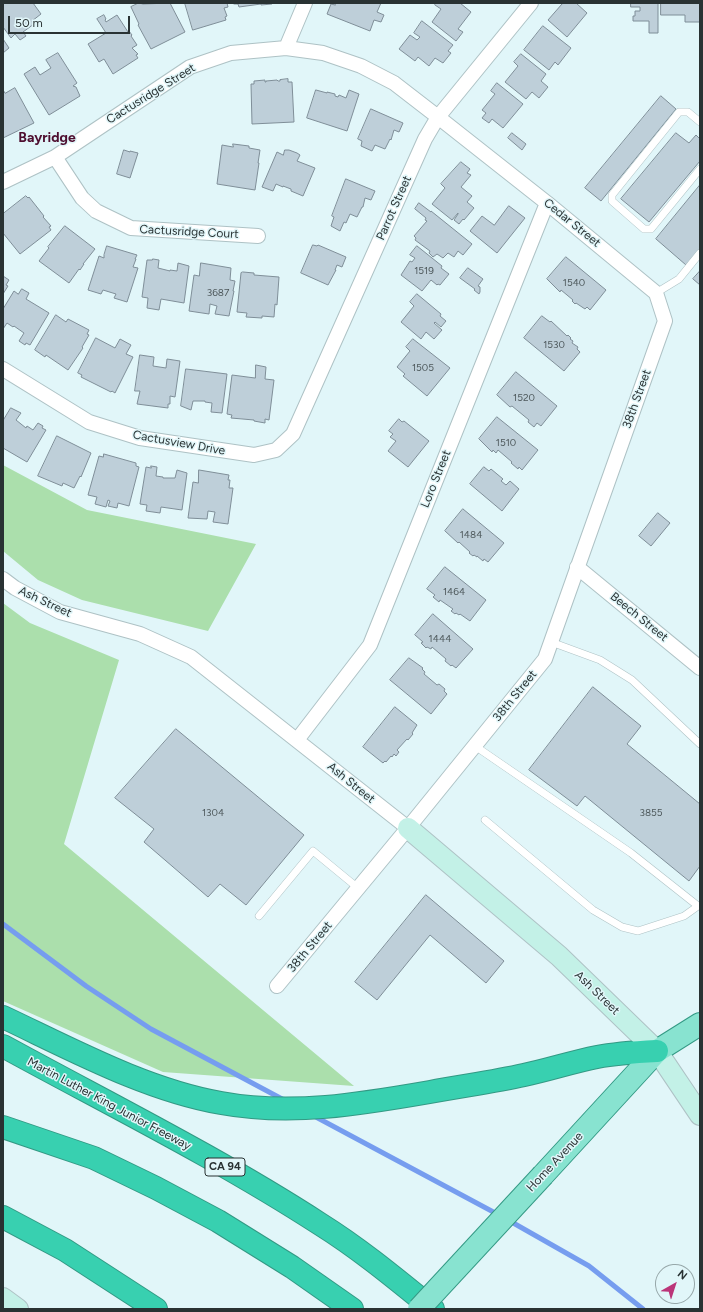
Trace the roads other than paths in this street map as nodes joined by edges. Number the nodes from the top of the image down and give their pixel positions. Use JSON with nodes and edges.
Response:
{"nodes":[{"id":1,"x":306,"y":3,"type":"edge"},
{"id":2,"x":531,"y":3,"type":"edge"},
{"id":3,"x":286,"y":48,"type":"junction"},
{"id":4,"x":438,"y":117,"type":"junction"},
{"id":5,"x":700,"y":122,"type":"edge"},
{"id":6,"x":55,"y":156,"type":"junction"},
{"id":7,"x":700,"y":169,"type":"edge"},
{"id":8,"x":3,"y":182,"type":"edge"},
{"id":9,"x":547,"y":203,"type":"junction"},
{"id":10,"x":258,"y":236,"type":"dead end"},
{"id":11,"x":700,"y":253,"type":"edge"},
{"id":12,"x":656,"y":293,"type":"junction"},
{"id":13,"x":3,"y":369,"type":"edge"},
{"id":14,"x":294,"y":434,"type":"joint"},
{"id":15,"x":577,"y":567,"type":"junction"},
{"id":16,"x":3,"y":579,"type":"edge"},
{"id":17,"x":551,"y":642,"type":"junction"},
{"id":18,"x":700,"y":668,"type":"edge"},
{"id":19,"x":297,"y":740,"type":"junction"},
{"id":20,"x":700,"y":744,"type":"edge"},
{"id":21,"x":475,"y":746,"type":"junction"},
{"id":22,"x":485,"y":820,"type":"dead end"},
{"id":23,"x":408,"y":828,"type":"junction"},
{"id":24,"x":358,"y":888,"type":"junction"},
{"id":25,"x":699,"y":904,"type":"edge"},
{"id":26,"x":259,"y":916,"type":"dead end"},
{"id":27,"x":277,"y":986,"type":"dead end"},
{"id":28,"x":3,"y":1017,"type":"edge"},
{"id":29,"x":700,"y":1024,"type":"edge"},
{"id":30,"x":3,"y":1046,"type":"edge"},
{"id":31,"x":658,"y":1051,"type":"junction"},
{"id":32,"x":700,"y":1115,"type":"edge"},
{"id":33,"x":3,"y":1126,"type":"edge"},
{"id":34,"x":3,"y":1217,"type":"edge"},
{"id":35,"x":3,"y":1298,"type":"edge"},
{"id":36,"x":18,"y":1309,"type":"edge"},
{"id":37,"x":156,"y":1309,"type":"edge"},
{"id":38,"x":352,"y":1309,"type":"edge"},
{"id":39,"x":419,"y":1309,"type":"edge"},
{"id":40,"x":433,"y":1309,"type":"edge"}],
"edges":[{"from":1,"to":3,"type":"street"},
{"from":2,"to":4,"type":"street","name":"Parrot Street"},
{"from":3,"to":4,"type":"street","name":"Cactusridge Street"},
{"from":3,"to":6,"type":"street","name":"Cactusridge Street"},
{"from":4,"to":9,"type":"street","name":"Cedar Street"},
{"from":4,"to":14,"type":"street","name":"Parrot Street"},
{"from":5,"to":7,"type":"lane"},
{"from":6,"to":8,"type":"street","name":"Cactusridge Street"},
{"from":6,"to":10,"type":"street","name":"Cactusridge Court"},
{"from":9,"to":12,"type":"street","name":"Cedar Street"},
{"from":9,"to":19,"type":"street","name":"Loro Street"},
{"from":11,"to":12,"type":"lane"},
{"from":12,"to":15,"type":"street","name":"38th Street"},
{"from":13,"to":14,"type":"street","name":"Cactusview Drive"},
{"from":15,"to":17,"type":"street","name":"38th Street"},
{"from":15,"to":18,"type":"street","name":"Beech Street"},
{"from":16,"to":19,"type":"street","name":"Ash Street"},
{"from":17,"to":20,"type":"lane"},
{"from":17,"to":21,"type":"street","name":"38th Street"},
{"from":19,"to":23,"type":"street","name":"Ash Street"},
{"from":21,"to":23,"type":"street","name":"38th Street"},
{"from":21,"to":25,"type":"lane"},
{"from":22,"to":25,"type":"lane"},
{"from":23,"to":24,"type":"street","name":"38th Street"},
{"from":23,"to":31,"type":"street","name":"Ash Street"},
{"from":24,"to":26,"type":"lane"},
{"from":24,"to":27,"type":"street","name":"38th Street"},
{"from":28,"to":31,"type":"highway"},
{"from":29,"to":31,"type":"main road","name":"Home Avenue"},
{"from":30,"to":40,"type":"highway","name":"Martin Luther King Junior Freeway","number":"CA 94"},
{"from":31,"to":32,"type":"street","name":"Ash Street"},
{"from":31,"to":39,"type":"main road","name":"Home Avenue","bridge":true},
{"from":33,"to":38,"type":"highway"},
{"from":34,"to":37,"type":"highway"},
{"from":35,"to":36,"type":"street"}]}
